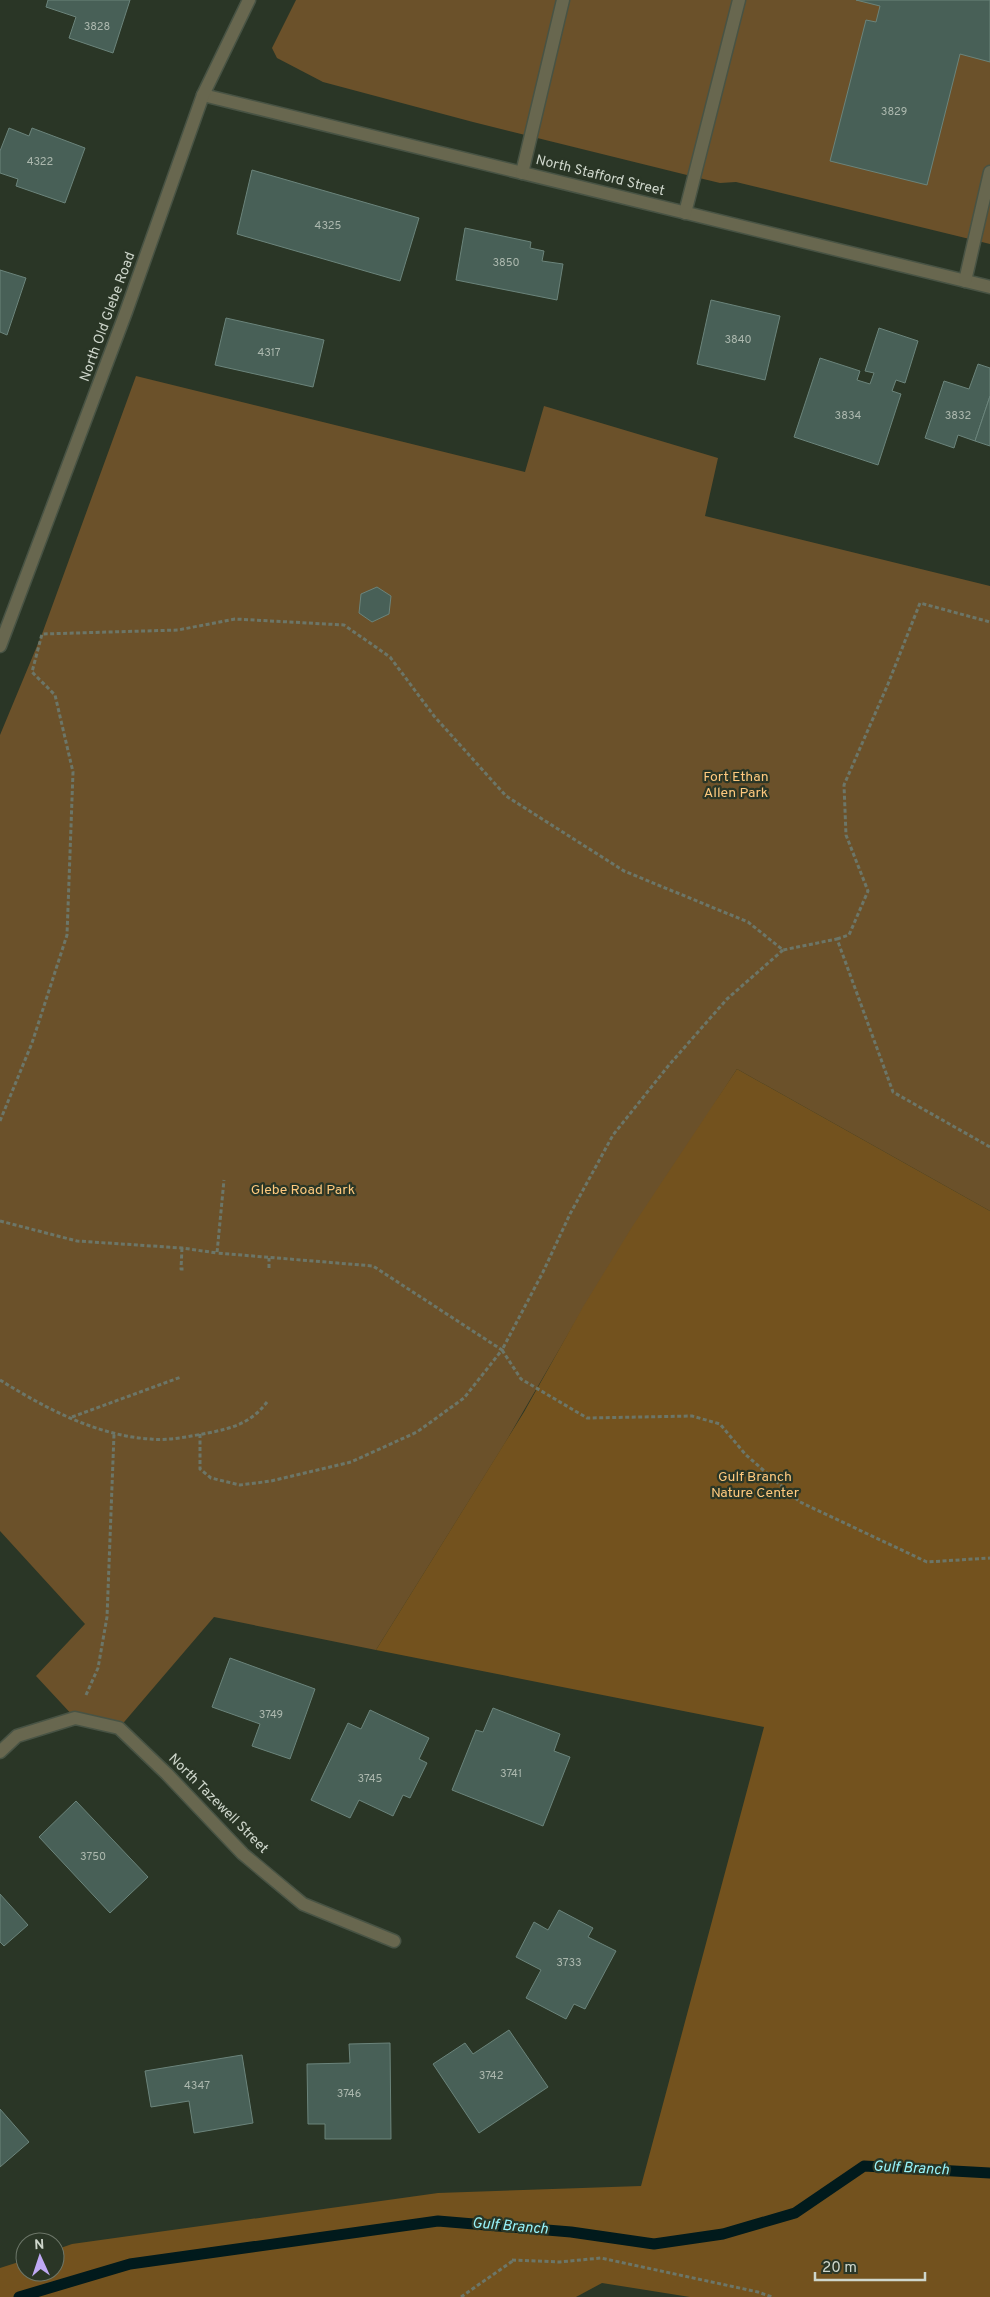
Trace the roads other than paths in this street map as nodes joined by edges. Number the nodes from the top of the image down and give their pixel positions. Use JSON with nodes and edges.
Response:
{"nodes":[{"id":1,"x":249,"y":0,"type":"edge"},
{"id":2,"x":563,"y":0,"type":"edge"},
{"id":3,"x":739,"y":0,"type":"edge"},
{"id":4,"x":203,"y":95,"type":"junction"},
{"id":5,"x":990,"y":172,"type":"edge"},
{"id":6,"x":522,"y":173,"type":"junction"},
{"id":7,"x":686,"y":213,"type":"junction"},
{"id":8,"x":965,"y":281,"type":"junction"},
{"id":9,"x":990,"y":287,"type":"edge"},
{"id":10,"x":0,"y":646,"type":"edge"},
{"id":11,"x":0,"y":1752,"type":"edge"},
{"id":12,"x":394,"y":1941,"type":"dead end"}],
"edges":[{"from":1,"to":4,"type":"street","name":"North Old Glebe Road"},
{"from":2,"to":6,"type":"street"},
{"from":3,"to":7,"type":"street"},
{"from":4,"to":6,"type":"street","name":"North Stafford Street"},
{"from":4,"to":10,"type":"street","name":"North Old Glebe Road"},
{"from":5,"to":8,"type":"street"},
{"from":6,"to":7,"type":"street","name":"North Stafford Street"},
{"from":7,"to":8,"type":"street","name":"North Stafford Street"},
{"from":8,"to":9,"type":"street","name":"North Stafford Street"},
{"from":11,"to":12,"type":"street","name":"North Tazewell Street"}]}
